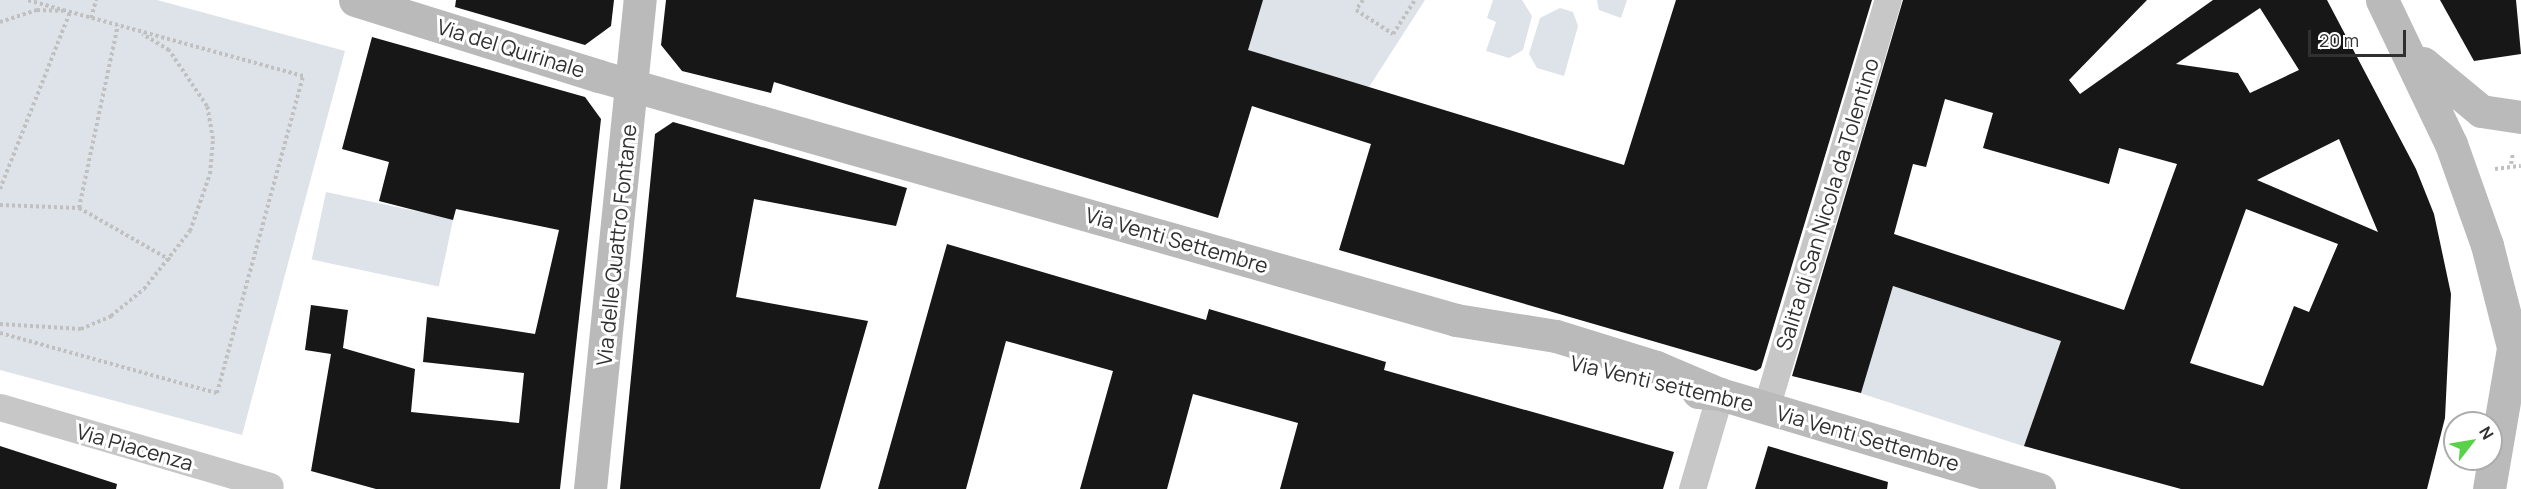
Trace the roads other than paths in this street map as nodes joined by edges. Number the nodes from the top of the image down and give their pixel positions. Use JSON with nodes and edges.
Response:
{"nodes":[{"id":1,"x":640,"y":0,"type":"edge"},
{"id":2,"x":1888,"y":0,"type":"edge"},
{"id":3,"x":2382,"y":0,"type":"edge"},
{"id":4,"x":374,"y":3,"type":"edge"},
{"id":5,"x":2409,"y":49,"type":"junction"},
{"id":6,"x":633,"y":86,"type":"junction"},
{"id":7,"x":2521,"y":117,"type":"edge"},
{"id":8,"x":2521,"y":302,"type":"edge"},
{"id":9,"x":2513,"y":346,"type":"junction"},
{"id":10,"x":1720,"y":394,"type":"junction"},
{"id":11,"x":0,"y":407,"type":"edge"},
{"id":12,"x":1766,"y":408,"type":"junction"},
{"id":13,"x":2502,"y":411,"type":"edge"},
{"id":14,"x":2485,"y":471,"type":"edge"},
{"id":15,"x":2492,"y":471,"type":"edge"},
{"id":16,"x":270,"y":486,"type":"dead end"},
{"id":17,"x":590,"y":489,"type":"edge"},
{"id":18,"x":1692,"y":489,"type":"edge"},
{"id":19,"x":2039,"y":489,"type":"edge"},
{"id":20,"x":2475,"y":489,"type":"edge"},
{"id":21,"x":2489,"y":489,"type":"edge"}],
"edges":[{"from":1,"to":6,"type":"street","name":"Via delle Quattro Fontane"},
{"from":2,"to":12,"type":"street","name":"Salita di San Nicola da Tolentino"},
{"from":3,"to":5,"type":"street"},
{"from":4,"to":6,"type":"street","name":"Via del Quirinale"},
{"from":5,"to":7,"type":"street"},
{"from":5,"to":9,"type":"street"},
{"from":6,"to":10,"type":"street","name":"Via Venti Settembre"},
{"from":6,"to":17,"type":"street","name":"Via delle Quattro Fontane"},
{"from":8,"to":9,"type":"street"},
{"from":9,"to":13,"type":"street"},
{"from":10,"to":12,"type":"street","name":"Via Venti settembre"},
{"from":10,"to":18,"type":"street"},
{"from":11,"to":16,"type":"street","name":"Via Piacenza"},
{"from":12,"to":19,"type":"street","name":"Via Venti Settembre"},
{"from":14,"to":20,"type":"street"},
{"from":15,"to":21,"type":"street"}]}
